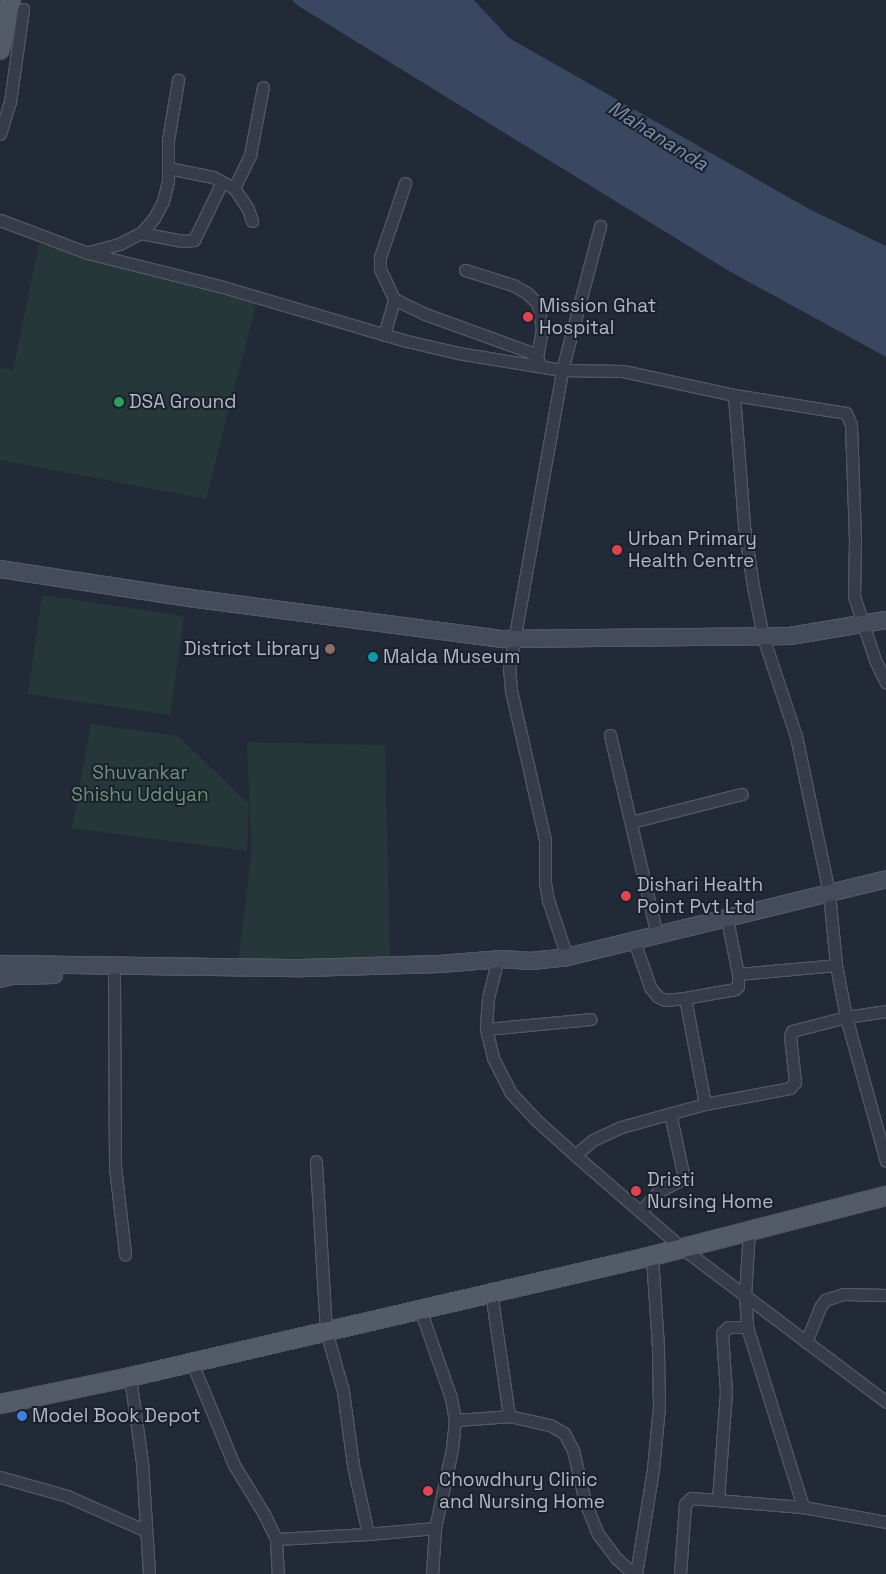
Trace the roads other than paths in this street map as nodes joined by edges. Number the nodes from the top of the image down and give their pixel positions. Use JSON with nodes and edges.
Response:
{"nodes":[{"id":1,"x":17,"y":5,"type":"edge"},
{"id":2,"x":0,"y":50,"type":"edge"},
{"id":3,"x":178,"y":80,"type":"dead end"},
{"id":4,"x":262,"y":87,"type":"dead end"},
{"id":5,"x":0,"y":134,"type":"edge"},
{"id":6,"x":168,"y":168,"type":"junction"},
{"id":7,"x":222,"y":182,"type":"junction"},
{"id":8,"x":405,"y":183,"type":"dead end"},
{"id":9,"x":234,"y":188,"type":"junction"},
{"id":10,"x":0,"y":220,"type":"edge"},
{"id":11,"x":252,"y":220,"type":"dead end"},
{"id":12,"x":600,"y":226,"type":"dead end"},
{"id":13,"x":140,"y":233,"type":"junction"},
{"id":14,"x":88,"y":253,"type":"junction"},
{"id":15,"x":465,"y":270,"type":"dead end"},
{"id":16,"x":394,"y":299,"type":"junction"},
{"id":17,"x":384,"y":335,"type":"junction"},
{"id":18,"x":540,"y":363,"type":"junction"},
{"id":19,"x":562,"y":370,"type":"junction"},
{"id":20,"x":734,"y":395,"type":"junction"},
{"id":21,"x":0,"y":569,"type":"edge"},
{"id":22,"x":886,"y":620,"type":"edge"},
{"id":23,"x":862,"y":624,"type":"junction"},
{"id":24,"x":764,"y":636,"type":"junction"},
{"id":25,"x":515,"y":639,"type":"junction"},
{"id":26,"x":886,"y":684,"type":"edge"},
{"id":27,"x":610,"y":735,"type":"dead end"},
{"id":28,"x":742,"y":794,"type":"dead end"},
{"id":29,"x":631,"y":822,"type":"junction"},
{"id":30,"x":886,"y":879,"type":"edge"},
{"id":31,"x":830,"y":893,"type":"junction"},
{"id":32,"x":727,"y":919,"type":"junction"},
{"id":33,"x":657,"y":936,"type":"junction"},
{"id":34,"x":634,"y":941,"type":"junction"},
{"id":35,"x":567,"y":957,"type":"junction"},
{"id":36,"x":503,"y":963,"type":"junction"},
{"id":37,"x":0,"y":964,"type":"edge"},
{"id":38,"x":836,"y":965,"type":"junction"},
{"id":39,"x":738,"y":974,"type":"junction"},
{"id":40,"x":114,"y":975,"type":"junction"},
{"id":41,"x":0,"y":979,"type":"edge"},
{"id":42,"x":685,"y":998,"type":"junction"},
{"id":43,"x":886,"y":1011,"type":"edge"},
{"id":44,"x":846,"y":1018,"type":"junction"},
{"id":45,"x":591,"y":1019,"type":"dead end"},
{"id":46,"x":486,"y":1029,"type":"junction"},
{"id":47,"x":705,"y":1104,"type":"junction"},
{"id":48,"x":670,"y":1113,"type":"junction"},
{"id":49,"x":575,"y":1155,"type":"junction"},
{"id":50,"x":316,"y":1161,"type":"dead end"},
{"id":51,"x":886,"y":1161,"type":"edge"},
{"id":52,"x":886,"y":1196,"type":"edge"},
{"id":53,"x":640,"y":1211,"type":"junction"},
{"id":54,"x":750,"y":1230,"type":"junction"},
{"id":55,"x":682,"y":1248,"type":"junction"},
{"id":56,"x":125,"y":1254,"type":"dead end"},
{"id":57,"x":652,"y":1256,"type":"junction"},
{"id":58,"x":491,"y":1292,"type":"junction"},
{"id":59,"x":745,"y":1295,"type":"junction"},
{"id":60,"x":886,"y":1295,"type":"edge"},
{"id":61,"x":420,"y":1309,"type":"junction"},
{"id":62,"x":747,"y":1327,"type":"junction"},
{"id":63,"x":326,"y":1332,"type":"junction"},
{"id":64,"x":806,"y":1342,"type":"junction"},
{"id":65,"x":192,"y":1362,"type":"junction"},
{"id":66,"x":130,"y":1377,"type":"junction"},
{"id":67,"x":886,"y":1402,"type":"edge"},
{"id":68,"x":0,"y":1404,"type":"edge"},
{"id":69,"x":509,"y":1416,"type":"junction"},
{"id":70,"x":455,"y":1420,"type":"junction"},
{"id":71,"x":0,"y":1477,"type":"edge"},
{"id":72,"x":718,"y":1500,"type":"junction"},
{"id":73,"x":803,"y":1507,"type":"junction"},
{"id":74,"x":886,"y":1522,"type":"edge"},
{"id":75,"x":435,"y":1528,"type":"junction"},
{"id":76,"x":146,"y":1531,"type":"junction"},
{"id":77,"x":368,"y":1534,"type":"junction"},
{"id":78,"x":276,"y":1539,"type":"junction"},
{"id":79,"x":149,"y":1574,"type":"edge"},
{"id":80,"x":278,"y":1574,"type":"edge"},
{"id":81,"x":432,"y":1574,"type":"edge"},
{"id":82,"x":635,"y":1574,"type":"edge"},
{"id":83,"x":680,"y":1574,"type":"edge"}],
"edges":[{"from":1,"to":2,"type":"main road"},
{"from":1,"to":5,"type":"street"},
{"from":3,"to":6,"type":"street"},
{"from":4,"to":9,"type":"street"},
{"from":6,"to":7,"type":"street"},
{"from":6,"to":13,"type":"street"},
{"from":7,"to":9,"type":"street"},
{"from":7,"to":13,"type":"street"},
{"from":8,"to":16,"type":"street"},
{"from":9,"to":11,"type":"street"},
{"from":10,"to":14,"type":"street"},
{"from":12,"to":19,"type":"street"},
{"from":13,"to":14,"type":"street"},
{"from":14,"to":17,"type":"street"},
{"from":15,"to":18,"type":"street"},
{"from":16,"to":17,"type":"street"},
{"from":16,"to":18,"type":"street"},
{"from":17,"to":18,"type":"street"},
{"from":18,"to":19,"type":"street"},
{"from":19,"to":20,"type":"street"},
{"from":19,"to":25,"type":"street"},
{"from":20,"to":23,"type":"street"},
{"from":20,"to":24,"type":"street"},
{"from":21,"to":25,"type":"street"},
{"from":22,"to":23,"type":"street"},
{"from":23,"to":24,"type":"street"},
{"from":23,"to":26,"type":"street"},
{"from":24,"to":25,"type":"street"},
{"from":24,"to":31,"type":"street"},
{"from":25,"to":35,"type":"street"},
{"from":27,"to":29,"type":"street"},
{"from":28,"to":29,"type":"street"},
{"from":29,"to":33,"type":"street"},
{"from":30,"to":31,"type":"street"},
{"from":31,"to":32,"type":"street"},
{"from":31,"to":38,"type":"street"},
{"from":32,"to":33,"type":"street"},
{"from":32,"to":39,"type":"street"},
{"from":33,"to":34,"type":"street"},
{"from":34,"to":35,"type":"street"},
{"from":34,"to":42,"type":"street"},
{"from":35,"to":36,"type":"street"},
{"from":36,"to":37,"type":"street"},
{"from":36,"to":40,"type":"street"},
{"from":36,"to":46,"type":"street"},
{"from":38,"to":39,"type":"street"},
{"from":38,"to":44,"type":"street"},
{"from":39,"to":42,"type":"street"},
{"from":40,"to":41,"type":"street"},
{"from":40,"to":56,"type":"street"},
{"from":42,"to":47,"type":"street"},
{"from":43,"to":44,"type":"street"},
{"from":44,"to":47,"type":"street"},
{"from":44,"to":51,"type":"street"},
{"from":45,"to":46,"type":"street"},
{"from":46,"to":49,"type":"street"},
{"from":47,"to":48,"type":"street"},
{"from":48,"to":49,"type":"street"},
{"from":48,"to":53,"type":"street"},
{"from":49,"to":53,"type":"street"},
{"from":50,"to":63,"type":"street"},
{"from":52,"to":54,"type":"main road"},
{"from":53,"to":55,"type":"street"},
{"from":54,"to":55,"type":"main road"},
{"from":54,"to":59,"type":"street"},
{"from":55,"to":57,"type":"main road"},
{"from":55,"to":59,"type":"street"},
{"from":57,"to":58,"type":"main road"},
{"from":57,"to":82,"type":"street"},
{"from":58,"to":61,"type":"main road"},
{"from":58,"to":69,"type":"street"},
{"from":59,"to":62,"type":"street"},
{"from":59,"to":64,"type":"street"},
{"from":60,"to":64,"type":"street"},
{"from":61,"to":63,"type":"main road"},
{"from":61,"to":70,"type":"street"},
{"from":62,"to":72,"type":"street"},
{"from":62,"to":73,"type":"street"},
{"from":63,"to":65,"type":"main road"},
{"from":63,"to":77,"type":"street"},
{"from":64,"to":67,"type":"street"},
{"from":65,"to":66,"type":"main road"},
{"from":65,"to":78,"type":"street"},
{"from":66,"to":68,"type":"main road"},
{"from":66,"to":76,"type":"street"},
{"from":69,"to":70,"type":"street"},
{"from":69,"to":82,"type":"street"},
{"from":70,"to":75,"type":"street"},
{"from":71,"to":76,"type":"street"},
{"from":72,"to":73,"type":"street"},
{"from":72,"to":83,"type":"street"},
{"from":73,"to":74,"type":"street"},
{"from":75,"to":77,"type":"street"},
{"from":75,"to":81,"type":"street"},
{"from":76,"to":79,"type":"street"},
{"from":77,"to":78,"type":"street"},
{"from":78,"to":80,"type":"street"}]}
